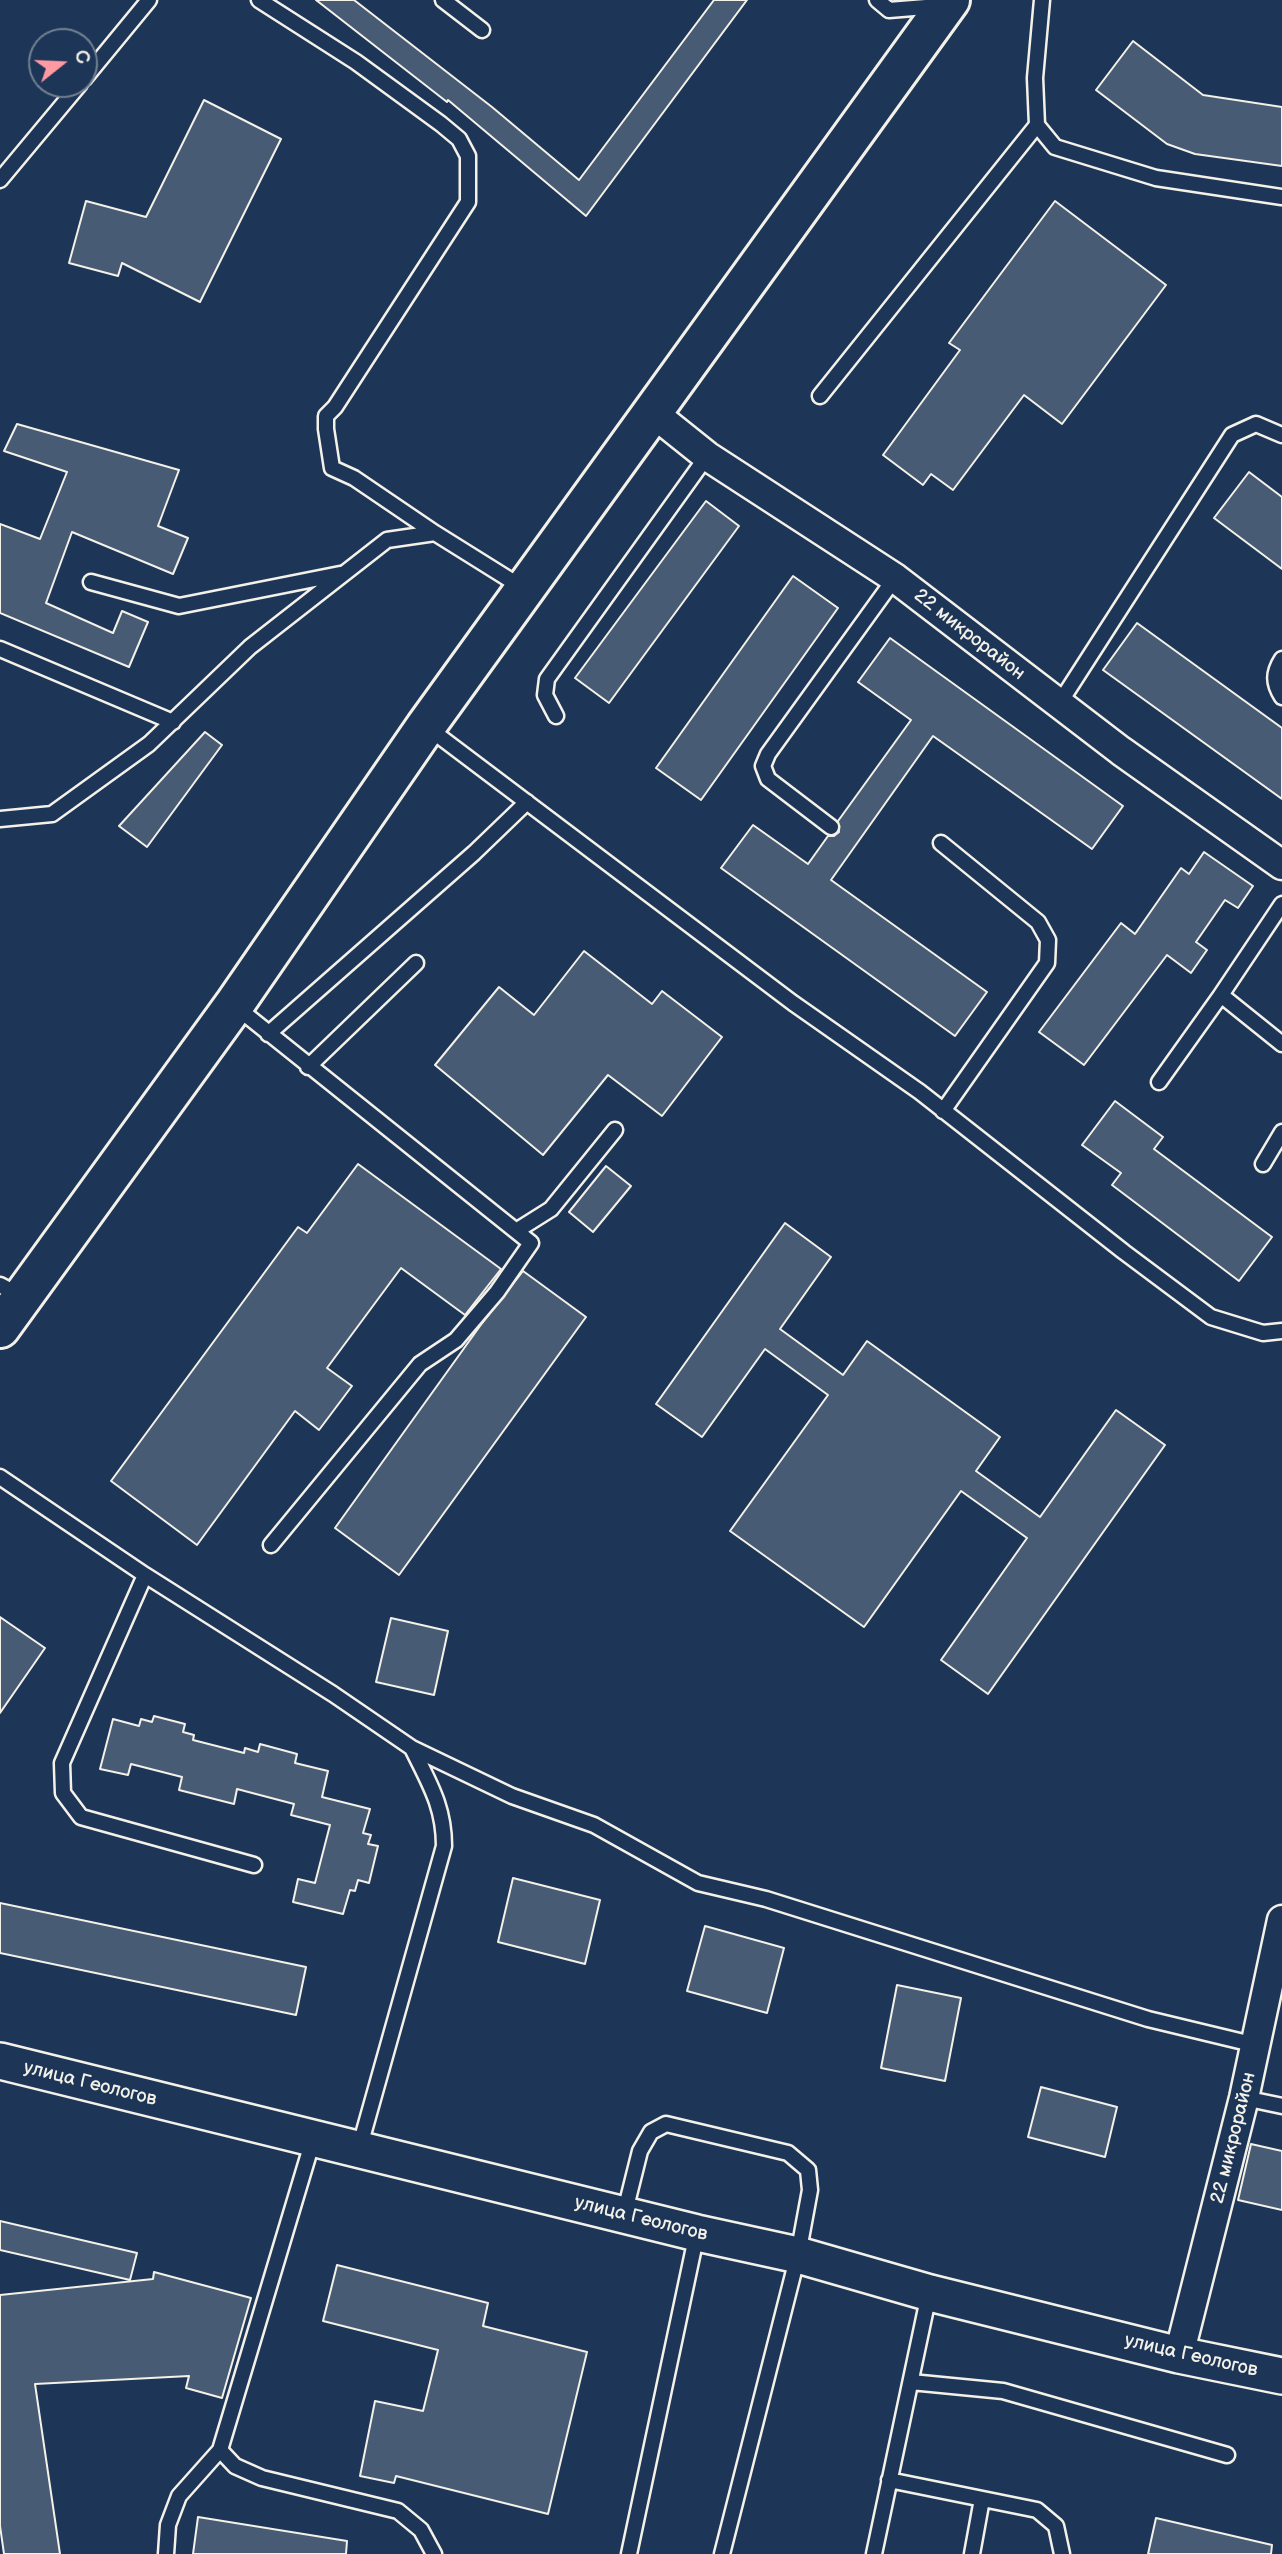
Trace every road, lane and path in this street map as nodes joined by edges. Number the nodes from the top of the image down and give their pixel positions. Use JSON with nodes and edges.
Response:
{"nodes":[{"id":1,"x":149,"y":0,"type":"edge"},
{"id":2,"x":259,"y":0,"type":"edge"},
{"id":3,"x":443,"y":0,"type":"edge"},
{"id":4,"x":877,"y":0,"type":"edge"},
{"id":5,"x":1042,"y":0,"type":"edge"},
{"id":6,"x":948,"y":3,"type":"edge"},
{"id":7,"x":482,"y":30,"type":"dead end"},
{"id":8,"x":98,"y":62,"type":"edge"},
{"id":9,"x":68,"y":98,"type":"edge"},
{"id":10,"x":1037,"y":125,"type":"junction"},
{"id":11,"x":0,"y":180,"type":"edge"},
{"id":12,"x":1282,"y":197,"type":"edge"},
{"id":13,"x":820,"y":396,"type":"dead end"},
{"id":14,"x":652,"y":412,"type":"junction"},
{"id":15,"x":1282,"y":435,"type":"edge"},
{"id":16,"x":707,"y":456,"type":"junction"},
{"id":17,"x":435,"y":533,"type":"junction"},
{"id":18,"x":345,"y":573,"type":"junction"},
{"id":19,"x":895,"y":578,"type":"junction"},
{"id":20,"x":91,"y":582,"type":"dead end"},
{"id":21,"x":524,"y":589,"type":"junction"},
{"id":22,"x":0,"y":649,"type":"edge"},
{"id":23,"x":1282,"y":659,"type":"edge"},
{"id":24,"x":1282,"y":697,"type":"edge"},
{"id":25,"x":1059,"y":704,"type":"junction"},
{"id":26,"x":556,"y":716,"type":"dead end"},
{"id":27,"x":173,"y":722,"type":"junction"},
{"id":28,"x":426,"y":726,"type":"junction"},
{"id":29,"x":527,"y":802,"type":"junction"},
{"id":30,"x":0,"y":819,"type":"edge"},
{"id":31,"x":831,"y":827,"type":"dead end"},
{"id":32,"x":941,"y":843,"type":"dead end"},
{"id":33,"x":1282,"y":865,"type":"edge"},
{"id":34,"x":1282,"y":905,"type":"edge"},
{"id":35,"x":416,"y":963,"type":"dead end"},
{"id":36,"x":1222,"y":995,"type":"junction"},
{"id":37,"x":234,"y":1005,"type":"junction"},
{"id":38,"x":268,"y":1034,"type":"junction"},
{"id":39,"x":1282,"y":1044,"type":"edge"},
{"id":40,"x":308,"y":1067,"type":"junction"},
{"id":41,"x":1159,"y":1082,"type":"dead end"},
{"id":42,"x":943,"y":1111,"type":"junction"},
{"id":43,"x":615,"y":1130,"type":"dead end"},
{"id":44,"x":1282,"y":1132,"type":"edge"},
{"id":45,"x":1263,"y":1164,"type":"dead end"},
{"id":46,"x":516,"y":1231,"type":"junction"},
{"id":47,"x":11,"y":1290,"type":"edge"},
{"id":48,"x":0,"y":1328,"type":"edge"},
{"id":49,"x":1282,"y":1331,"type":"edge"},
{"id":50,"x":0,"y":1477,"type":"edge"},
{"id":51,"x":271,"y":1545,"type":"dead end"},
{"id":52,"x":145,"y":1575,"type":"junction"},
{"id":53,"x":412,"y":1748,"type":"junction"},
{"id":54,"x":254,"y":1865,"type":"dead end"},
{"id":55,"x":1282,"y":1920,"type":"edge"},
{"id":56,"x":1256,"y":2045,"type":"junction"},
{"id":57,"x":0,"y":2061,"type":"edge"},
{"id":58,"x":1244,"y":2098,"type":"junction"},
{"id":59,"x":1282,"y":2106,"type":"edge"},
{"id":60,"x":313,"y":2140,"type":"junction"},
{"id":61,"x":359,"y":2149,"type":"junction"},
{"id":62,"x":624,"y":2215,"type":"junction"},
{"id":63,"x":697,"y":2233,"type":"junction"},
{"id":64,"x":798,"y":2255,"type":"junction"},
{"id":65,"x":930,"y":2292,"type":"junction"},
{"id":66,"x":1180,"y":2355,"type":"junction"},
{"id":67,"x":1282,"y":2376,"type":"edge"},
{"id":68,"x":911,"y":2382,"type":"junction"},
{"id":69,"x":220,"y":2450,"type":"junction"},
{"id":70,"x":1227,"y":2455,"type":"dead end"},
{"id":71,"x":889,"y":2480,"type":"junction"},
{"id":72,"x":982,"y":2499,"type":"junction"},
{"id":73,"x":166,"y":2554,"type":"edge"},
{"id":74,"x":434,"y":2554,"type":"edge"},
{"id":75,"x":629,"y":2554,"type":"edge"},
{"id":76,"x":722,"y":2554,"type":"edge"},
{"id":77,"x":874,"y":2554,"type":"edge"},
{"id":78,"x":972,"y":2554,"type":"edge"},
{"id":79,"x":1062,"y":2554,"type":"edge"}],
"edges":[{"from":1,"to":8,"type":"lane"},
{"from":2,"to":17,"type":"lane"},
{"from":3,"to":7,"type":"lane"},
{"from":4,"to":6,"type":"lane"},
{"from":5,"to":10,"type":"lane"},
{"from":6,"to":14,"type":"main road"},
{"from":9,"to":11,"type":"lane"},
{"from":10,"to":12,"type":"lane"},
{"from":10,"to":13,"type":"lane"},
{"from":14,"to":16,"type":"street","name":"22 микрорайон"},
{"from":14,"to":21,"type":"main road"},
{"from":15,"to":25,"type":"lane"},
{"from":16,"to":19,"type":"street","name":"22 микрорайон"},
{"from":16,"to":26,"type":"lane"},
{"from":17,"to":18,"type":"lane"},
{"from":17,"to":21,"type":"lane"},
{"from":18,"to":20,"type":"lane"},
{"from":18,"to":27,"type":"lane"},
{"from":19,"to":25,"type":"street","name":"22 микрорайон"},
{"from":19,"to":31,"type":"lane"},
{"from":21,"to":28,"type":"main road"},
{"from":22,"to":27,"type":"lane"},
{"from":23,"to":24,"type":"lane"},
{"from":25,"to":33,"type":"street","name":"22 микрорайон"},
{"from":27,"to":30,"type":"lane"},
{"from":28,"to":29,"type":"lane"},
{"from":28,"to":37,"type":"main road"},
{"from":29,"to":38,"type":"lane"},
{"from":29,"to":42,"type":"lane"},
{"from":32,"to":42,"type":"lane"},
{"from":34,"to":36,"type":"lane"},
{"from":35,"to":40,"type":"lane"},
{"from":36,"to":39,"type":"lane"},
{"from":36,"to":41,"type":"lane"},
{"from":37,"to":38,"type":"lane"},
{"from":37,"to":47,"type":"main road"},
{"from":38,"to":40,"type":"lane"},
{"from":40,"to":46,"type":"lane"},
{"from":42,"to":49,"type":"lane"},
{"from":43,"to":46,"type":"lane"},
{"from":44,"to":45,"type":"lane"},
{"from":46,"to":51,"type":"lane"},
{"from":47,"to":48,"type":"main road"},
{"from":50,"to":52,"type":"lane"},
{"from":52,"to":53,"type":"lane"},
{"from":52,"to":54,"type":"lane"},
{"from":53,"to":56,"type":"lane"},
{"from":53,"to":61,"type":"lane"},
{"from":55,"to":56,"type":"street","name":"22 микрорайон"},
{"from":56,"to":58,"type":"street","name":"22 микрорайон"},
{"from":57,"to":60,"type":"street","name":"улица Геологов"},
{"from":58,"to":59,"type":"lane"},
{"from":58,"to":66,"type":"street","name":"22 микрорайон"},
{"from":60,"to":61,"type":"street","name":"улица Геологов"},
{"from":60,"to":69,"type":"lane"},
{"from":61,"to":62,"type":"street","name":"улица Геологов"},
{"from":62,"to":63,"type":"street","name":"улица Геологов"},
{"from":62,"to":64,"type":"lane"},
{"from":63,"to":64,"type":"street","name":"улица Геологов"},
{"from":63,"to":75,"type":"lane"},
{"from":64,"to":65,"type":"street","name":"улица Геологов"},
{"from":64,"to":76,"type":"lane"},
{"from":65,"to":66,"type":"street","name":"улица Геологов"},
{"from":65,"to":68,"type":"lane"},
{"from":66,"to":67,"type":"street","name":"улица Геологов"},
{"from":68,"to":70,"type":"lane"},
{"from":68,"to":71,"type":"lane"},
{"from":69,"to":73,"type":"lane"},
{"from":69,"to":74,"type":"lane"},
{"from":71,"to":72,"type":"lane"},
{"from":71,"to":77,"type":"lane"},
{"from":72,"to":78,"type":"lane"},
{"from":72,"to":79,"type":"lane"}]}
